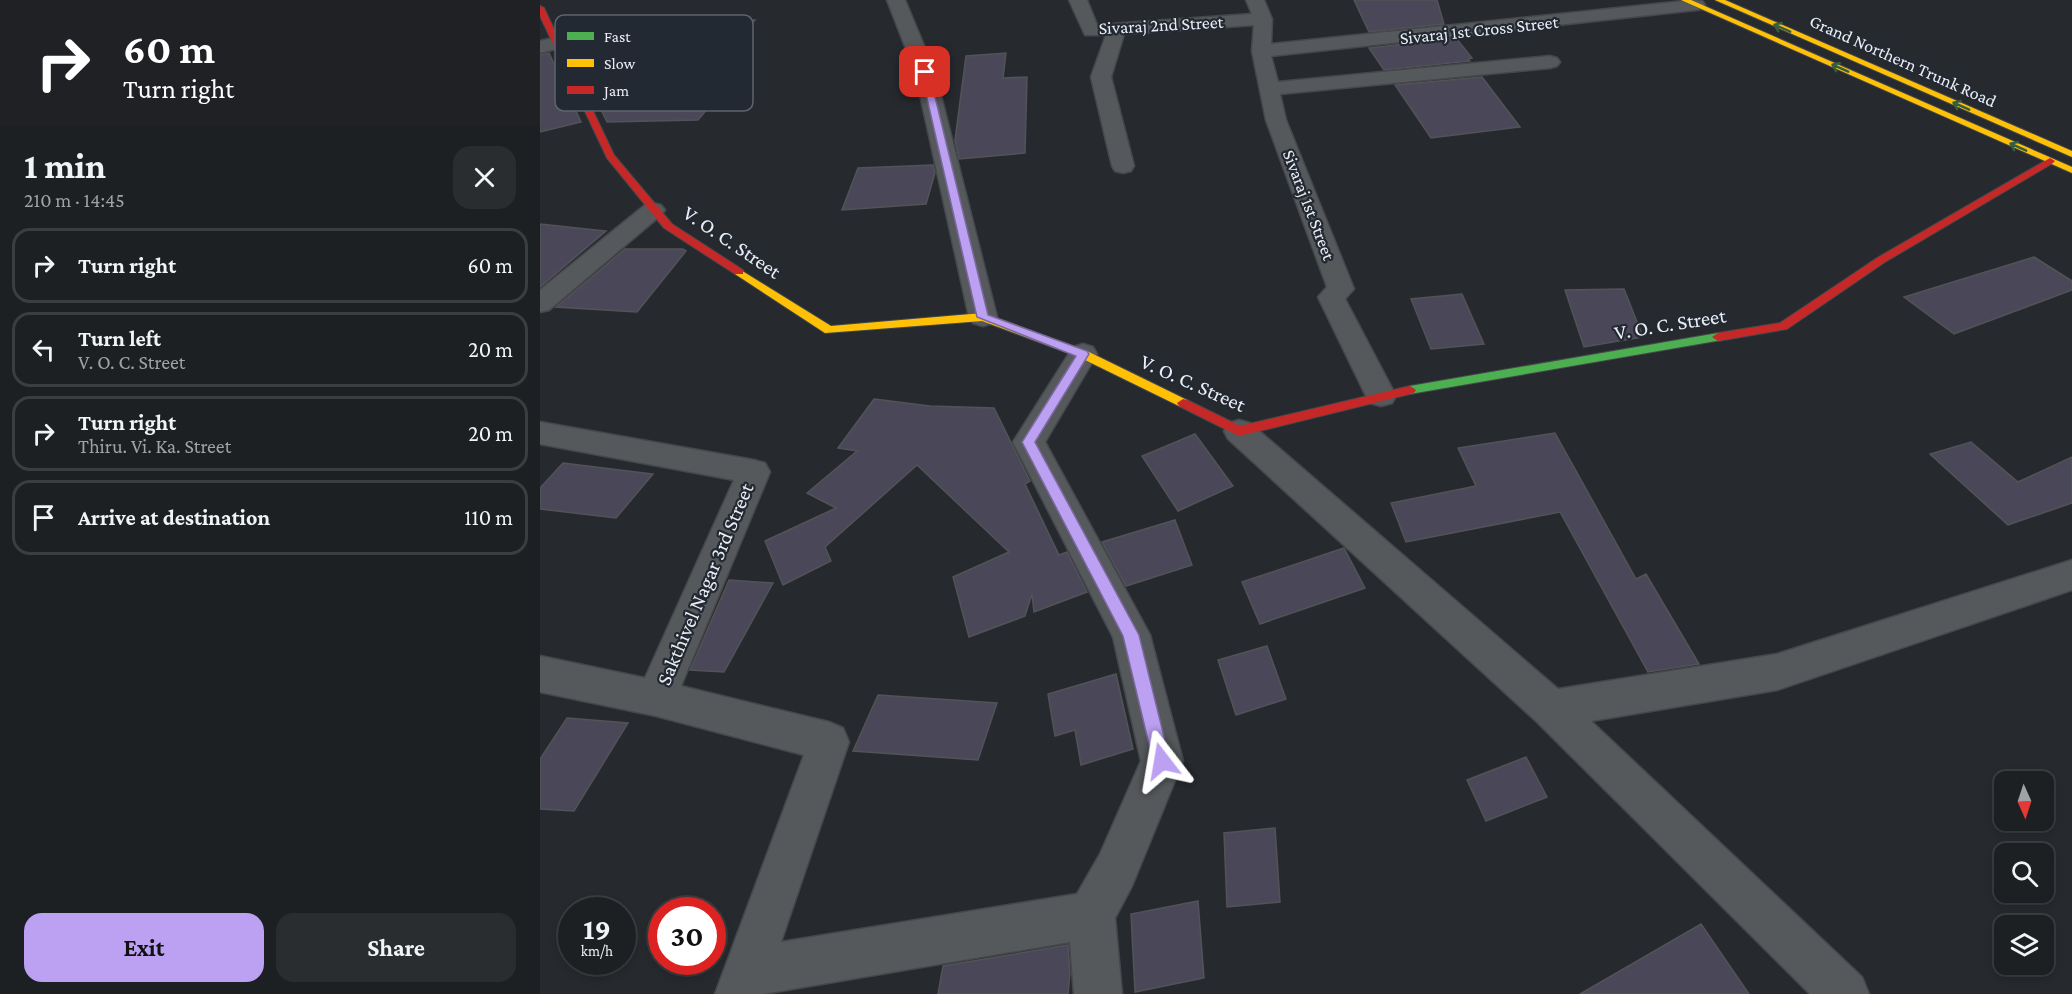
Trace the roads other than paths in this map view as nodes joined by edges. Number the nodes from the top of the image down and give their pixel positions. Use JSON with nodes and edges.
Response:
{"nodes":[{"id":1,"x":896,"y":0,"type":"edge"},
{"id":2,"x":1078,"y":0,"type":"edge"},
{"id":3,"x":1719,"y":0,"type":"edge"},
{"id":4,"x":1691,"y":3,"type":"edge"},
{"id":5,"x":540,"y":8,"type":"edge"},
{"id":6,"x":1259,"y":9,"type":"edge"},
{"id":7,"x":1117,"y":29,"type":"junction"},
{"id":8,"x":548,"y":45,"type":"edge"},
{"id":9,"x":1261,"y":51,"type":"junction"},
{"id":10,"x":1550,"y":62,"type":"dead end"},
{"id":11,"x":1269,"y":89,"type":"junction"},
{"id":12,"x":585,"y":111,"type":"edge"},
{"id":13,"x":2072,"y":154,"type":"edge"},
{"id":14,"x":2050,"y":161,"type":"junction"},
{"id":15,"x":1123,"y":166,"type":"dead end"},
{"id":16,"x":2072,"y":170,"type":"edge"},
{"id":17,"x":653,"y":210,"type":"junction"},
{"id":18,"x":540,"y":304,"type":"edge"},
{"id":19,"x":983,"y":317,"type":"junction"},
{"id":20,"x":1083,"y":354,"type":"junction"},
{"id":21,"x":1381,"y":396,"type":"junction"},
{"id":22,"x":1239,"y":431,"type":"junction"},
{"id":23,"x":540,"y":433,"type":"edge"},
{"id":24,"x":2072,"y":575,"type":"edge"},
{"id":25,"x":540,"y":674,"type":"edge"},
{"id":26,"x":656,"y":698,"type":"junction"},
{"id":27,"x":1551,"y":710,"type":"junction"},
{"id":28,"x":1090,"y":915,"type":"junction"},
{"id":29,"x":743,"y":983,"type":"edge"},
{"id":30,"x":1098,"y":994,"type":"edge"},
{"id":31,"x":1845,"y":994,"type":"edge"}],
"edges":[{"from":1,"to":19,"type":"street"},
{"from":2,"to":7,"type":"street","name":"Sivaraj 2nd Street"},
{"from":13,"to":3,"type":"main road","name":"Grand Northern Trunk Road","one_way":true},
{"from":4,"to":9,"type":"street","name":"Sivaraj 1st Cross Street"},
{"from":14,"to":4,"type":"main road","one_way":true},
{"from":5,"to":8,"type":"main road","name":"V. O. C. Street"},
{"from":6,"to":7,"type":"street","name":"Sivaraj 2nd Street"},
{"from":6,"to":9,"type":"street","name":"Sivaraj 1st Street"},
{"from":7,"to":15,"type":"street"},
{"from":9,"to":11,"type":"street","name":"Sivaraj 1st Street"},
{"from":10,"to":11,"type":"street"},
{"from":11,"to":21,"type":"street","name":"Sivaraj 1st Street"},
{"from":12,"to":17,"type":"main road","name":"V. O. C. Street"},
{"from":14,"to":16,"type":"main road"},
{"from":14,"to":21,"type":"main road","name":"V. O. C. Street"},
{"from":17,"to":18,"type":"street"},
{"from":17,"to":19,"type":"main road","name":"V. O. C. Street"},
{"from":19,"to":20,"type":"main road","name":"V. O. C. Street"},
{"from":20,"to":22,"type":"main road","name":"V. O. C. Street"},
{"from":20,"to":28,"type":"street"},
{"from":21,"to":22,"type":"main road","name":"V. O. C. Street"},
{"from":22,"to":27,"type":"street"},
{"from":23,"to":26,"type":"street","name":"Sakthivel Nagar 3rd Street"},
{"from":24,"to":27,"type":"street"},
{"from":25,"to":26,"type":"street"},
{"from":26,"to":29,"type":"street"},
{"from":27,"to":31,"type":"street"},
{"from":28,"to":29,"type":"street"},
{"from":28,"to":30,"type":"street"}]}
